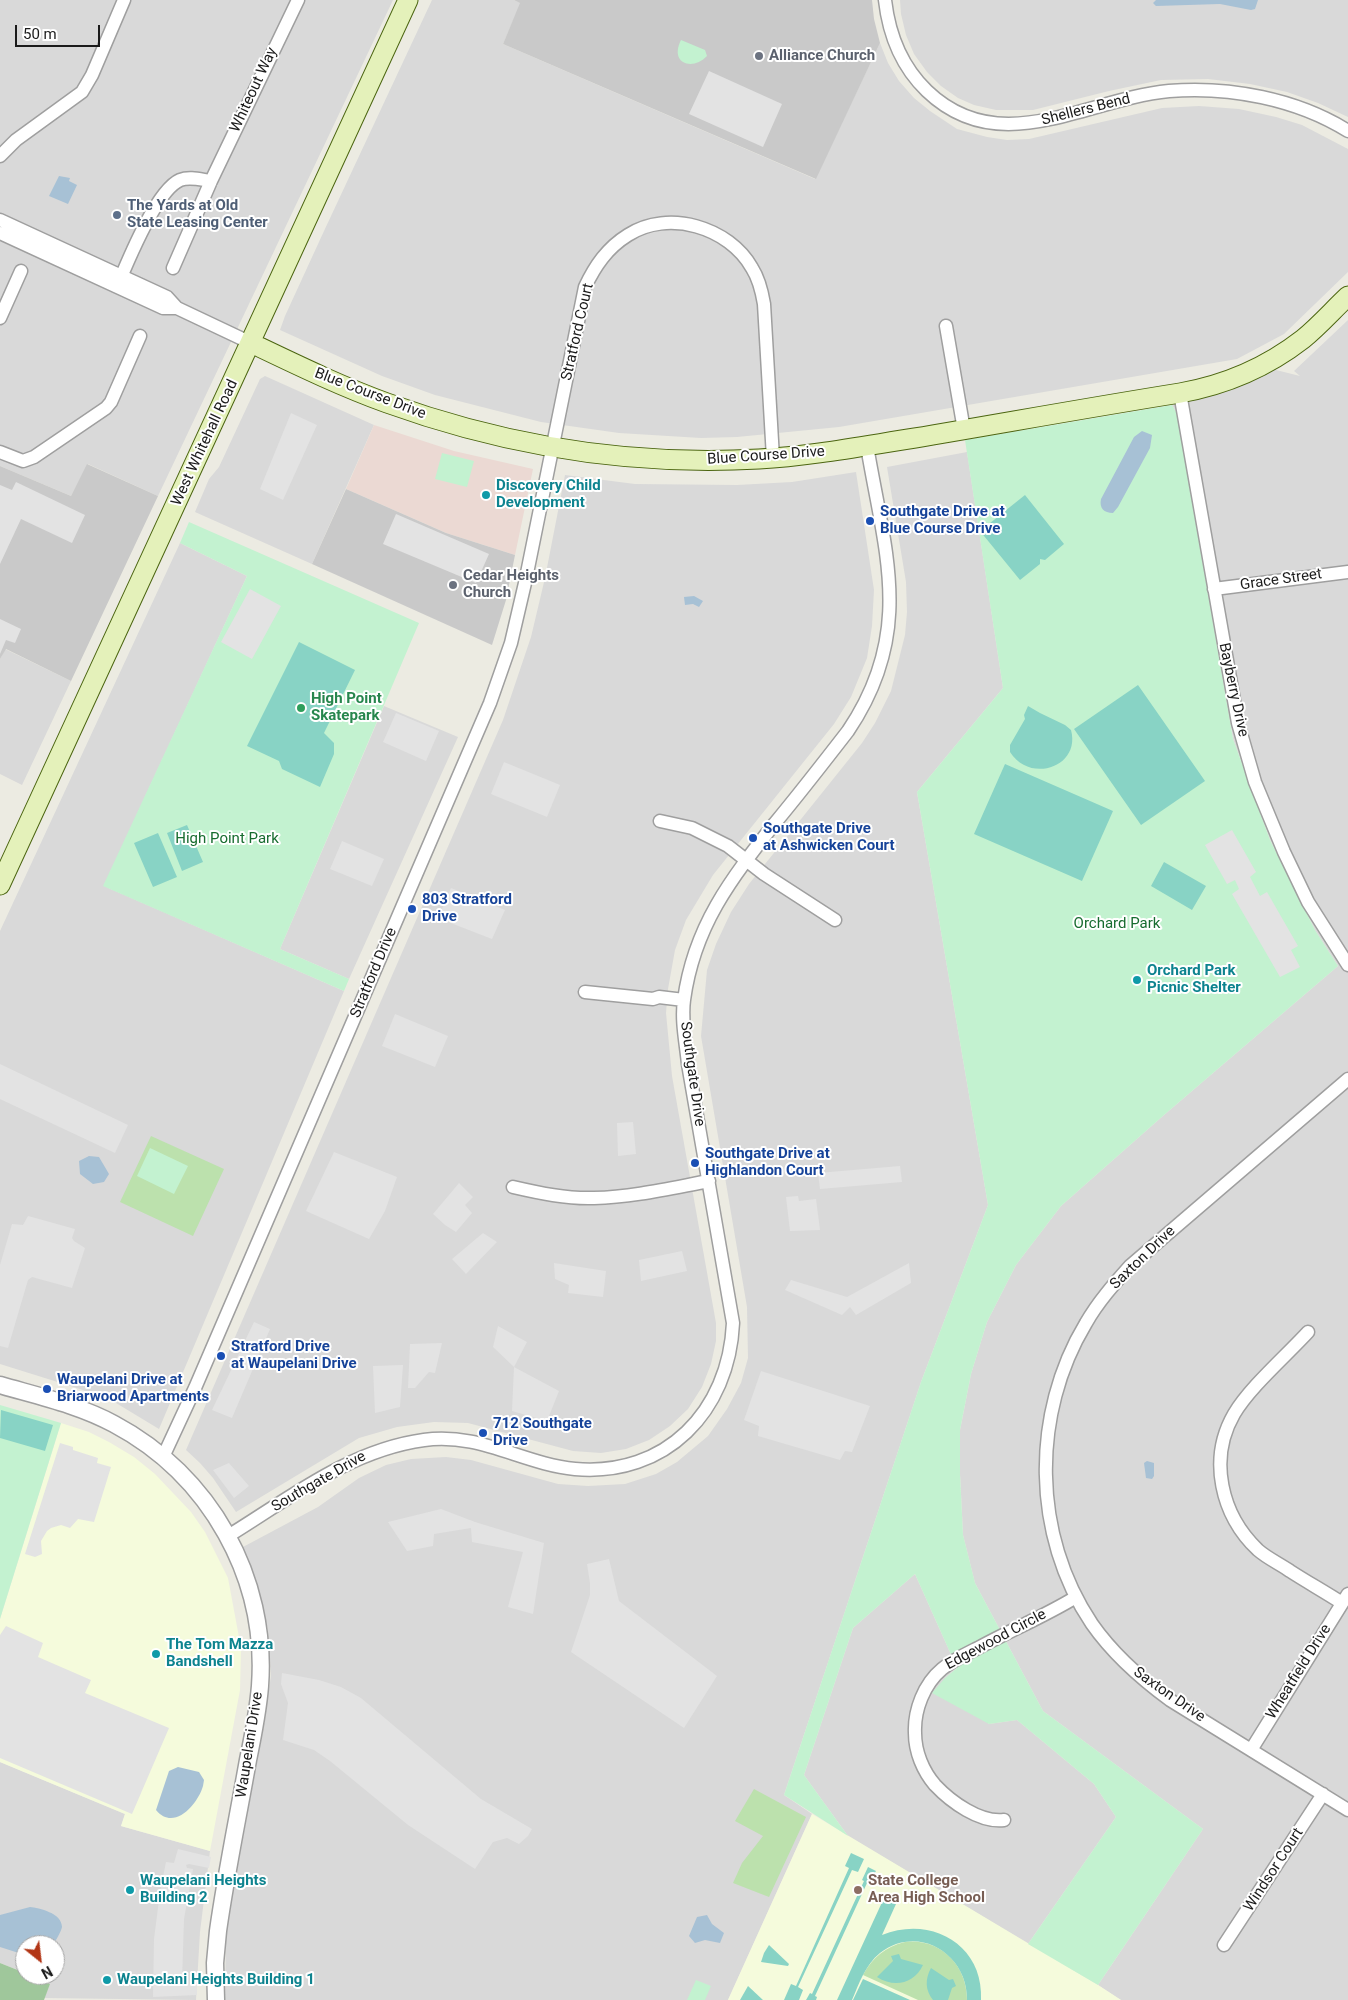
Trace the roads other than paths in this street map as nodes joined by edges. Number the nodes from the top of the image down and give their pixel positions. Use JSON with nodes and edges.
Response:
{"nodes":[{"id":1,"x":124,"y":0,"type":"edge"},
{"id":2,"x":298,"y":0,"type":"edge"},
{"id":3,"x":408,"y":0,"type":"edge"},
{"id":4,"x":886,"y":0,"type":"edge"},
{"id":5,"x":1348,"y":131,"type":"edge"},
{"id":6,"x":0,"y":156,"type":"edge"},
{"id":7,"x":211,"y":181,"type":"junction"},
{"id":8,"x":0,"y":220,"type":"edge"},
{"id":9,"x":0,"y":233,"type":"edge"},
{"id":10,"x":173,"y":268,"type":"dead end"},
{"id":11,"x":21,"y":271,"type":"dead end"},
{"id":12,"x":119,"y":281,"type":"junction"},
{"id":13,"x":1348,"y":296,"type":"edge"},
{"id":14,"x":0,"y":318,"type":"edge"},
{"id":15,"x":946,"y":326,"type":"dead end"},
{"id":16,"x":140,"y":336,"type":"dead end"},
{"id":17,"x":250,"y":343,"type":"junction"},
{"id":18,"x":1180,"y":393,"type":"junction"},
{"id":19,"x":964,"y":430,"type":"junction"},
{"id":20,"x":867,"y":446,"type":"junction"},
{"id":21,"x":553,"y":448,"type":"junction"},
{"id":22,"x":0,"y":452,"type":"edge"},
{"id":23,"x":774,"y":458,"type":"junction"},
{"id":24,"x":1348,"y":572,"type":"edge"},
{"id":25,"x":1214,"y":589,"type":"junction"},
{"id":26,"x":660,"y":821,"type":"dead end"},
{"id":27,"x":747,"y":859,"type":"junction"},
{"id":28,"x":0,"y":885,"type":"edge"},
{"id":29,"x":835,"y":920,"type":"dead end"},
{"id":30,"x":1348,"y":965,"type":"edge"},
{"id":31,"x":584,"y":992,"type":"dead end"},
{"id":32,"x":684,"y":1003,"type":"junction"},
{"id":33,"x":1348,"y":1079,"type":"edge"},
{"id":34,"x":709,"y":1181,"type":"junction"},
{"id":35,"x":513,"y":1187,"type":"dead end"},
{"id":36,"x":1308,"y":1332,"type":"dead end"},
{"id":37,"x":0,"y":1385,"type":"edge"},
{"id":38,"x":163,"y":1457,"type":"junction"},
{"id":39,"x":228,"y":1536,"type":"junction"},
{"id":40,"x":1076,"y":1597,"type":"junction"},
{"id":41,"x":1345,"y":1598,"type":"edge"},
{"id":42,"x":1251,"y":1750,"type":"junction"},
{"id":43,"x":1323,"y":1794,"type":"junction"},
{"id":44,"x":1348,"y":1810,"type":"edge"},
{"id":45,"x":1004,"y":1820,"type":"dead end"},
{"id":46,"x":1224,"y":1945,"type":"dead end"},
{"id":47,"x":216,"y":2000,"type":"edge"}],
"edges":[{"from":1,"to":6,"type":"street"},
{"from":2,"to":7,"type":"street","name":"Whiteout Way"},
{"from":3,"to":17,"type":"main road","name":"West Whitehall Road"},
{"from":4,"to":5,"type":"street","name":"Shellers Bend"},
{"from":7,"to":10,"type":"street","name":"Whiteout Way"},
{"from":7,"to":12,"type":"street"},
{"from":8,"to":12,"type":"street","name":"Blue Course Drive"},
{"from":9,"to":12,"type":"street","name":"Blue Course Drive"},
{"from":11,"to":14,"type":"street"},
{"from":12,"to":17,"type":"street","name":"Blue Course Drive"},
{"from":13,"to":18,"type":"main road","name":"Blue Course Drive"},
{"from":15,"to":19,"type":"street"},
{"from":16,"to":22,"type":"street"},
{"from":17,"to":21,"type":"main road","name":"Blue Course Drive"},
{"from":17,"to":28,"type":"main road","name":"West Whitehall Road"},
{"from":18,"to":19,"type":"main road","name":"Blue Course Drive"},
{"from":18,"to":25,"type":"street","name":"Bayberry Drive"},
{"from":19,"to":20,"type":"main road","name":"Blue Course Drive"},
{"from":20,"to":23,"type":"main road","name":"Blue Course Drive"},
{"from":20,"to":27,"type":"street","name":"Southgate Drive"},
{"from":21,"to":23,"type":"main road","name":"Blue Course Drive"},
{"from":21,"to":23,"type":"street","name":"Stratford Court"},
{"from":21,"to":38,"type":"street","name":"Stratford Drive"},
{"from":24,"to":25,"type":"street","name":"Grace Street"},
{"from":25,"to":30,"type":"street","name":"Bayberry Drive"},
{"from":26,"to":27,"type":"street"},
{"from":27,"to":29,"type":"street"},
{"from":27,"to":32,"type":"street","name":"Southgate Drive"},
{"from":31,"to":32,"type":"street"},
{"from":32,"to":34,"type":"street","name":"Southgate Drive"},
{"from":33,"to":40,"type":"street","name":"Saxton Drive"},
{"from":34,"to":35,"type":"street"},
{"from":34,"to":39,"type":"street","name":"Southgate Drive"},
{"from":36,"to":41,"type":"street"},
{"from":37,"to":38,"type":"street","name":"Waupelani Drive"},
{"from":38,"to":39,"type":"street","name":"Waupelani Drive"},
{"from":39,"to":47,"type":"street","name":"Waupelani Drive"},
{"from":40,"to":42,"type":"street","name":"Saxton Drive"},
{"from":40,"to":45,"type":"street","name":"Edgewood Circle"},
{"from":41,"to":42,"type":"street","name":"Wheatfield Drive"},
{"from":42,"to":43,"type":"street","name":"Saxton Drive"},
{"from":43,"to":44,"type":"street","name":"Saxton Drive"},
{"from":43,"to":46,"type":"street","name":"Windsor Court"}]}
